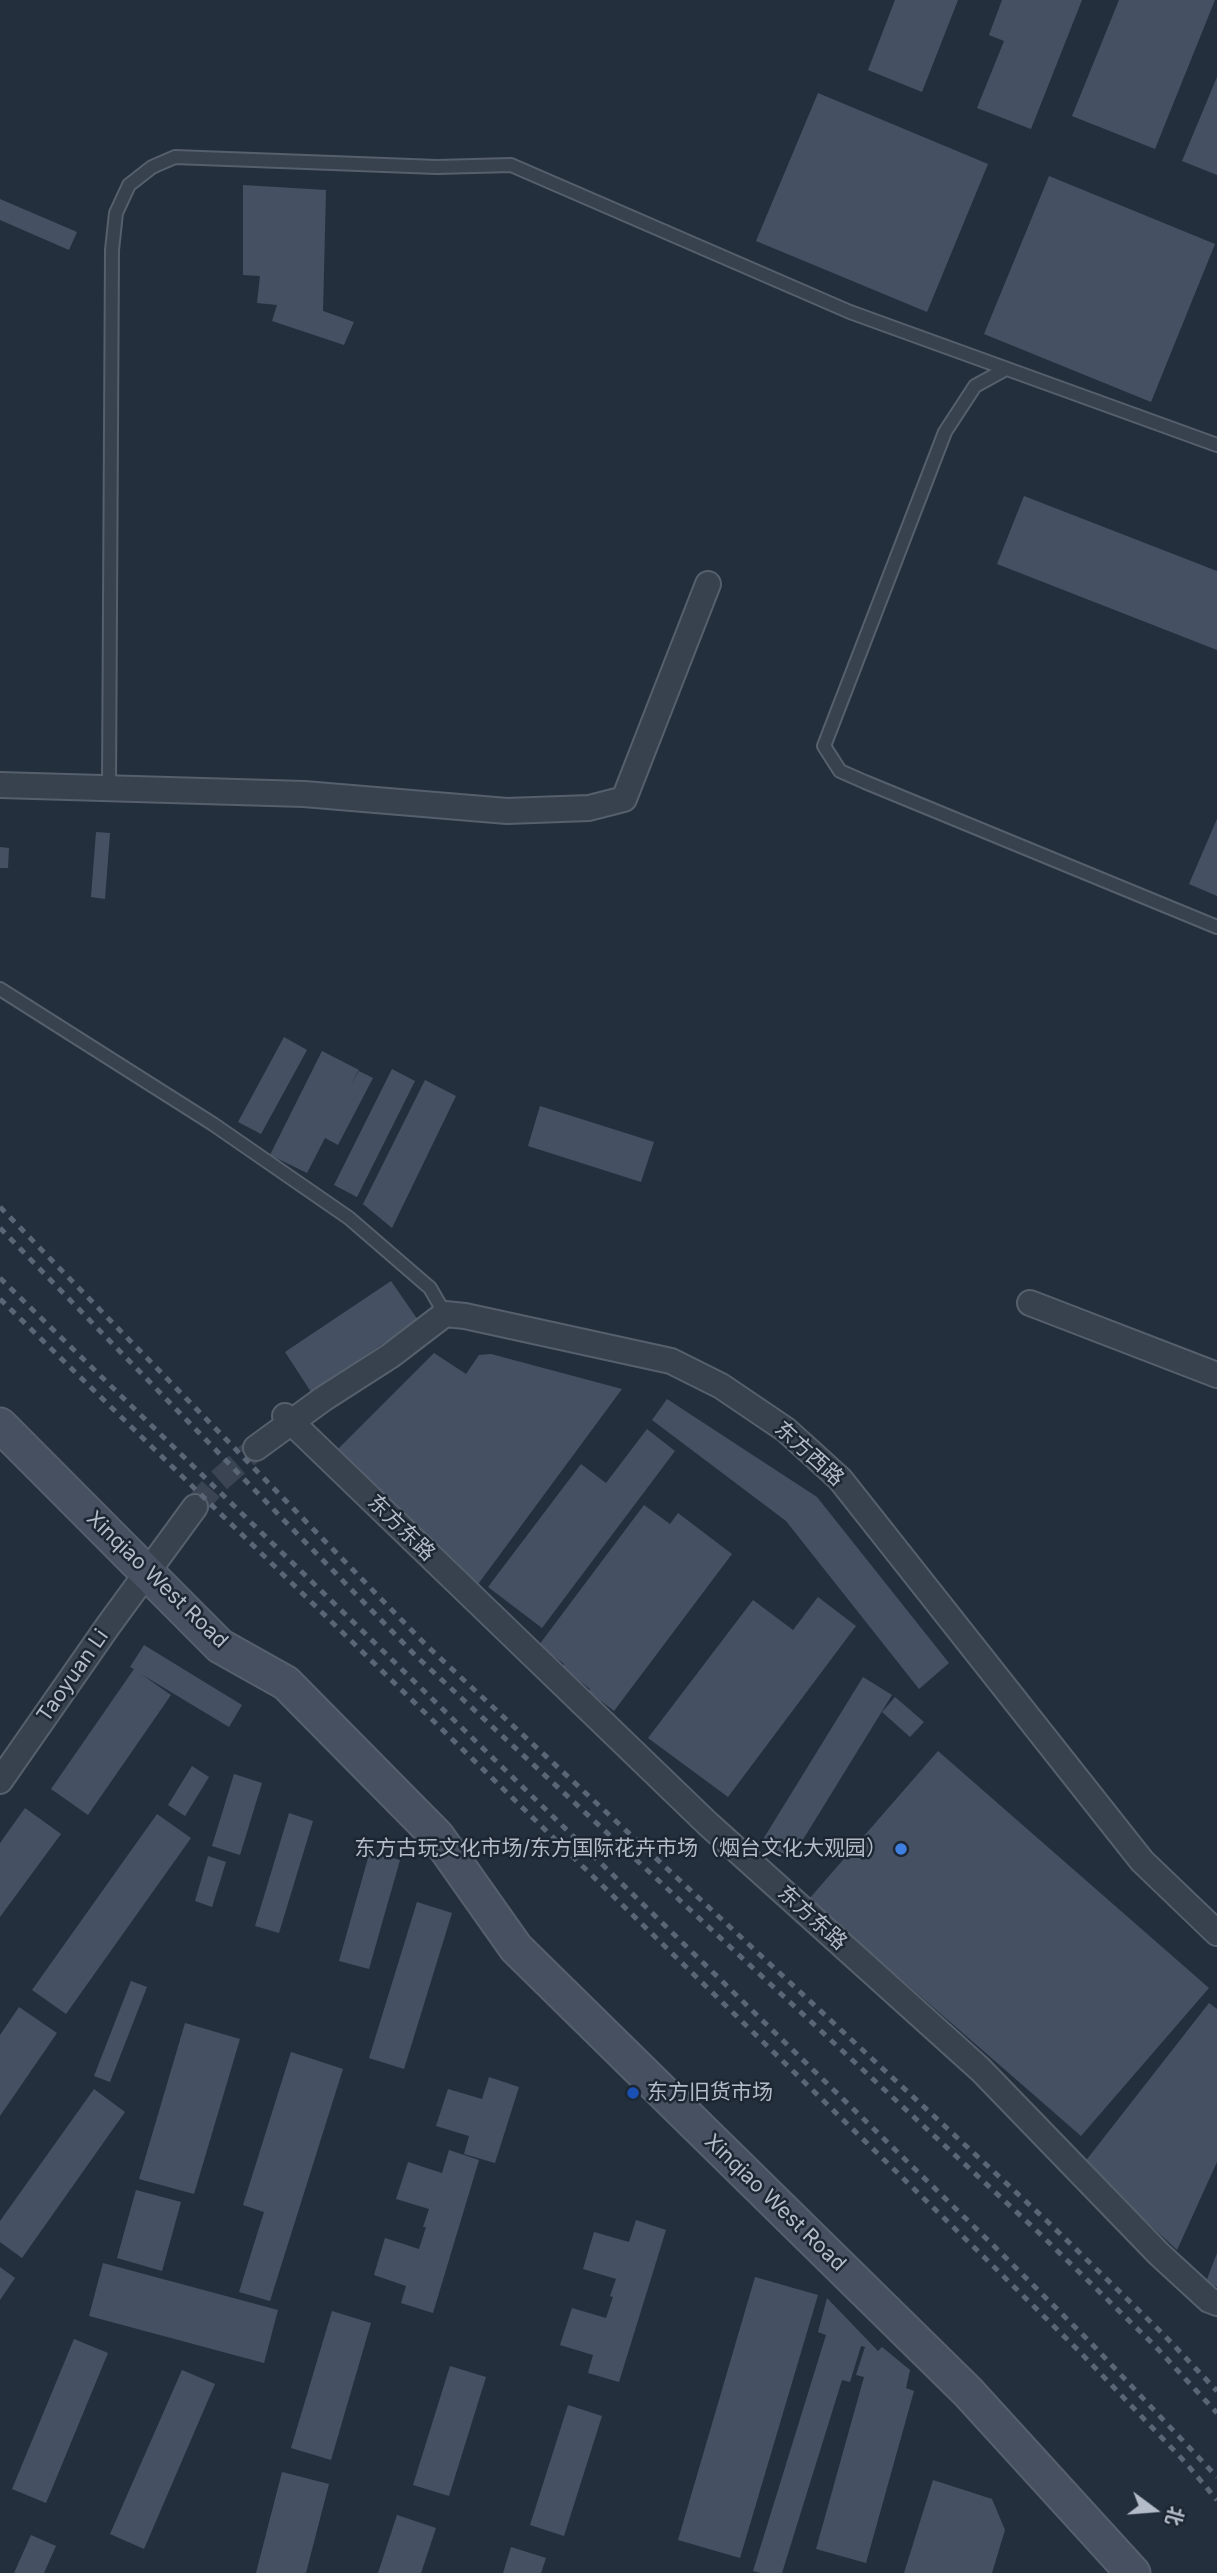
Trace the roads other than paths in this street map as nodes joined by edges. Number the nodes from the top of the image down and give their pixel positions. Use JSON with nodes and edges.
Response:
{"nodes":[{"id":1,"x":1006,"y":369,"type":"junction"},
{"id":2,"x":1217,"y":445,"type":"edge"},
{"id":3,"x":708,"y":584,"type":"dead end"},
{"id":4,"x":0,"y":785,"type":"edge"},
{"id":5,"x":109,"y":787,"type":"junction"},
{"id":6,"x":1217,"y":927,"type":"edge"},
{"id":7,"x":0,"y":989,"type":"edge"},
{"id":8,"x":1030,"y":1303,"type":"dead end"},
{"id":9,"x":445,"y":1314,"type":"junction"},
{"id":10,"x":1217,"y":1376,"type":"edge"},
{"id":11,"x":288,"y":1419,"type":"junction"},
{"id":12,"x":0,"y":1425,"type":"edge"},
{"id":13,"x":256,"y":1448,"type":"tunnel mouth"},
{"id":14,"x":195,"y":1507,"type":"tunnel mouth"},
{"id":15,"x":146,"y":1572,"type":"junction"},
{"id":16,"x":0,"y":1781,"type":"edge"},
{"id":17,"x":1217,"y":1933,"type":"edge"},
{"id":18,"x":1217,"y":2303,"type":"edge"},
{"id":19,"x":1133,"y":2573,"type":"edge"}],
"edges":[{"from":1,"to":2,"type":"lane"},
{"from":1,"to":5,"type":"lane"},
{"from":1,"to":6,"type":"lane"},
{"from":3,"to":5,"type":"street"},
{"from":4,"to":5,"type":"street"},
{"from":7,"to":9,"type":"lane"},
{"from":8,"to":10,"type":"street"},
{"from":9,"to":11,"type":"street"},
{"from":9,"to":17,"type":"street","name":"东方西路"},
{"from":11,"to":13,"type":"street"},
{"from":11,"to":18,"type":"street","name":"东方东路"},
{"from":12,"to":15,"type":"street","name":"Xinqiao West Road"},
{"from":14,"to":15,"type":"street"},
{"from":15,"to":16,"type":"street","name":"Taoyuan Li"},
{"from":15,"to":19,"type":"street","name":"Xinqiao West Road"}]}
